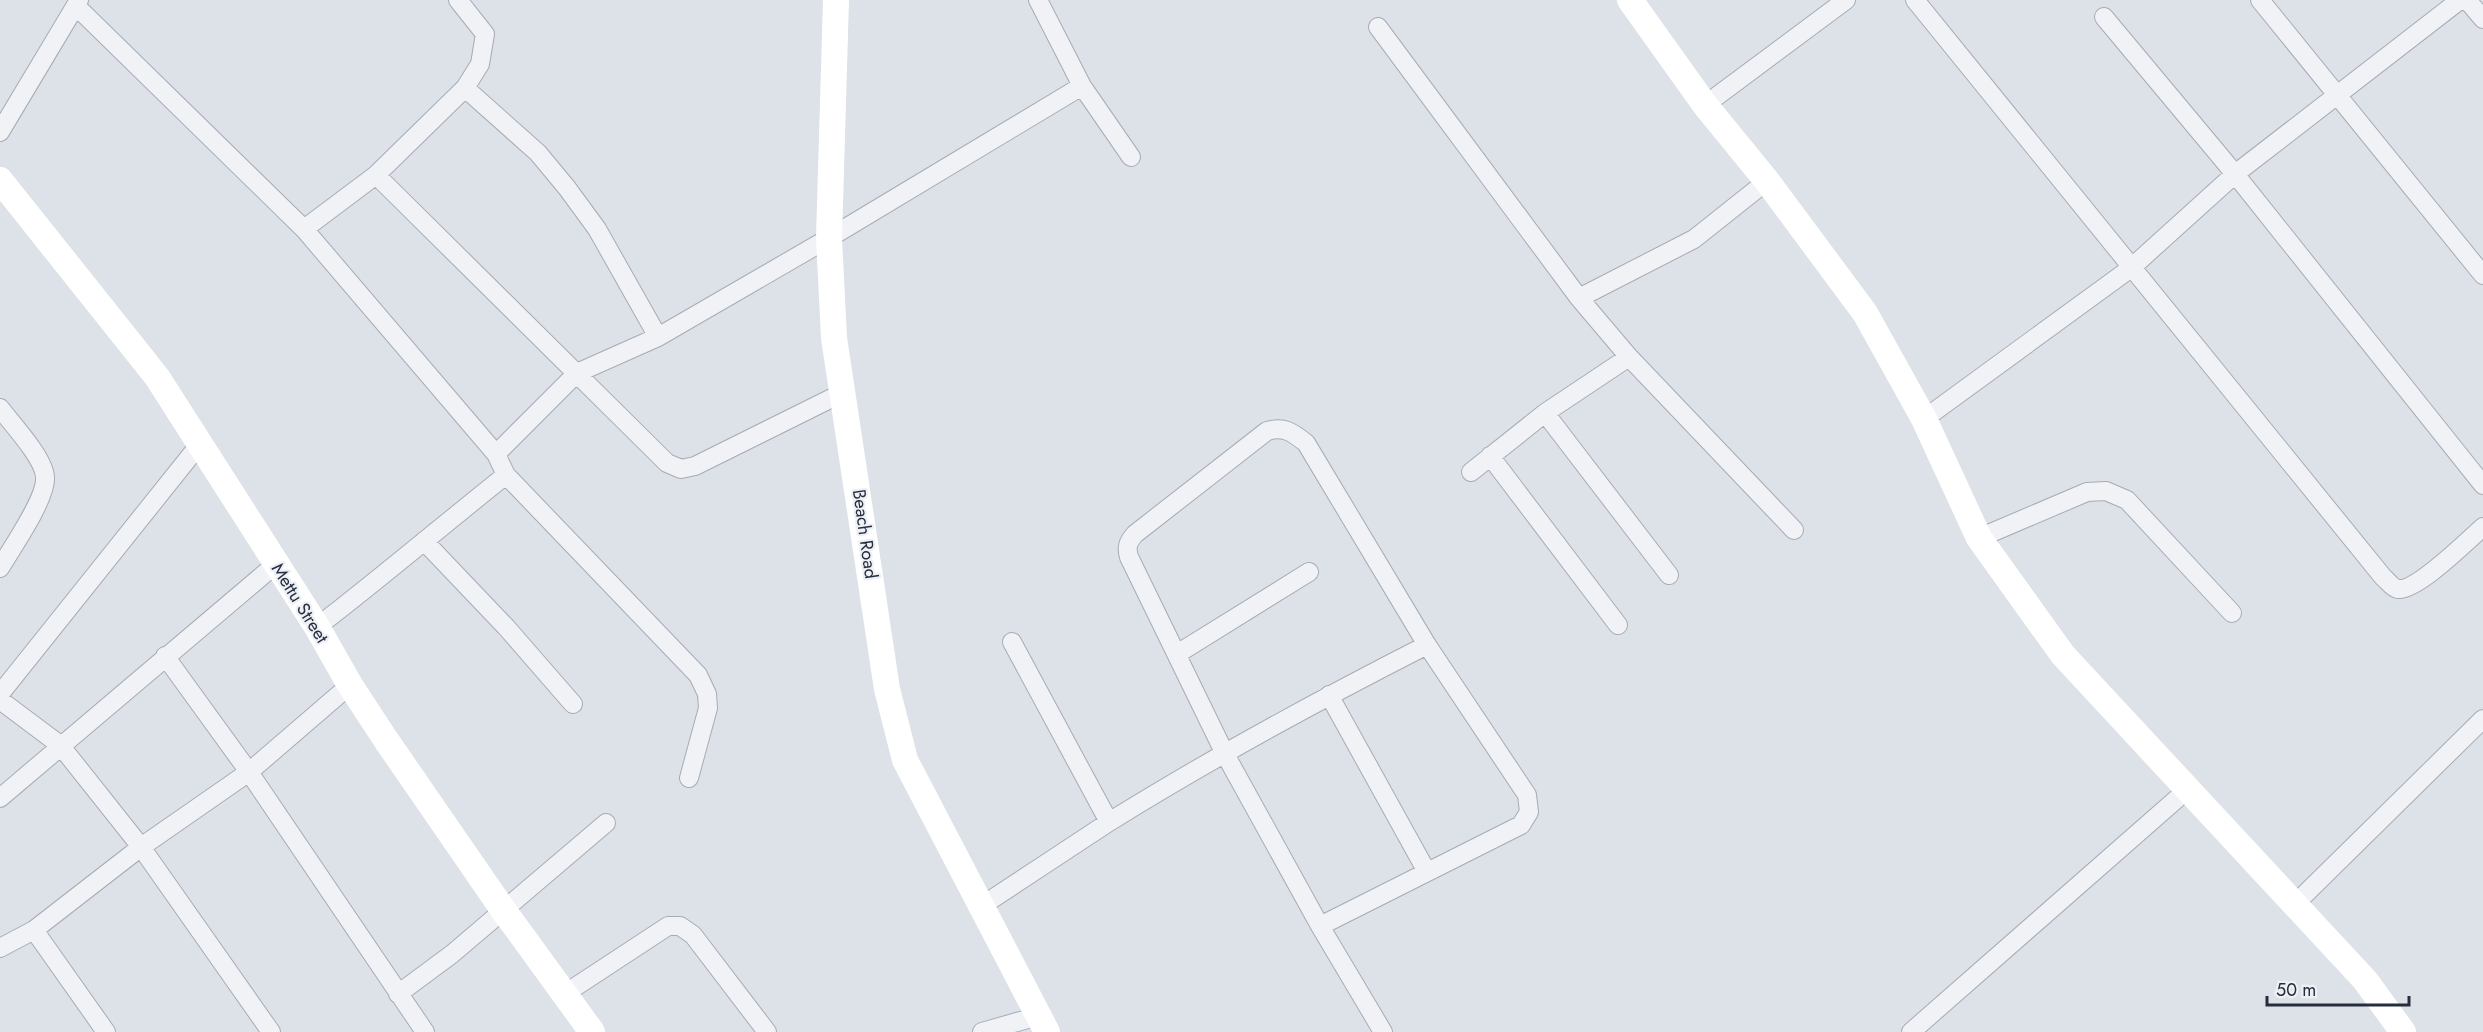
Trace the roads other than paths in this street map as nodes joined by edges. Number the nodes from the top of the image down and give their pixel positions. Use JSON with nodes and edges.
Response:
{"nodes":[{"id":1,"x":458,"y":0,"type":"edge"},
{"id":2,"x":836,"y":0,"type":"edge"},
{"id":3,"x":1038,"y":0,"type":"edge"},
{"id":4,"x":1630,"y":0,"type":"edge"},
{"id":5,"x":1846,"y":0,"type":"edge"},
{"id":6,"x":1915,"y":0,"type":"edge"},
{"id":7,"x":2260,"y":0,"type":"edge"},
{"id":8,"x":2460,"y":0,"type":"edge"},
{"id":9,"x":2467,"y":0,"type":"edge"},
{"id":10,"x":78,"y":3,"type":"edge"},
{"id":11,"x":2104,"y":17,"type":"dead end"},
{"id":12,"x":2483,"y":19,"type":"edge"},
{"id":13,"x":1378,"y":27,"type":"dead end"},
{"id":14,"x":1082,"y":86,"type":"junction"},
{"id":15,"x":465,"y":88,"type":"junction"},
{"id":16,"x":2338,"y":94,"type":"junction"},
{"id":17,"x":1705,"y":105,"type":"junction"},
{"id":18,"x":0,"y":132,"type":"edge"},
{"id":19,"x":1131,"y":157,"type":"dead end"},
{"id":20,"x":2235,"y":174,"type":"junction"},
{"id":21,"x":376,"y":175,"type":"junction"},
{"id":22,"x":0,"y":180,"type":"edge"},
{"id":23,"x":1767,"y":181,"type":"junction"},
{"id":24,"x":304,"y":229,"type":"junction"},
{"id":25,"x":829,"y":238,"type":"junction"},
{"id":26,"x":2131,"y":268,"type":"junction"},
{"id":27,"x":2483,"y":275,"type":"edge"},
{"id":28,"x":1579,"y":298,"type":"junction"},
{"id":29,"x":658,"y":337,"type":"junction"},
{"id":30,"x":1629,"y":357,"type":"junction"},
{"id":31,"x":577,"y":373,"type":"junction"},
{"id":32,"x":842,"y":393,"type":"junction"},
{"id":33,"x":1,"y":411,"type":"edge"},
{"id":34,"x":1545,"y":413,"type":"junction"},
{"id":35,"x":1924,"y":419,"type":"junction"},
{"id":36,"x":199,"y":445,"type":"junction"},
{"id":37,"x":496,"y":454,"type":"junction"},
{"id":38,"x":1490,"y":456,"type":"junction"},
{"id":39,"x":1471,"y":472,"type":"dead end"},
{"id":40,"x":506,"y":475,"type":"junction"},
{"id":41,"x":2483,"y":485,"type":"edge"},
{"id":42,"x":2483,"y":527,"type":"edge"},
{"id":43,"x":1794,"y":530,"type":"dead end"},
{"id":44,"x":1979,"y":538,"type":"junction"},
{"id":45,"x":424,"y":541,"type":"junction"},
{"id":46,"x":276,"y":564,"type":"junction"},
{"id":47,"x":0,"y":568,"type":"edge"},
{"id":48,"x":1309,"y":572,"type":"dead end"},
{"id":49,"x":1669,"y":574,"type":"dead end"},
{"id":50,"x":2232,"y":613,"type":"dead end"},
{"id":51,"x":1618,"y":625,"type":"dead end"},
{"id":52,"x":317,"y":627,"type":"junction"},
{"id":53,"x":1012,"y":642,"type":"dead end"},
{"id":54,"x":1427,"y":645,"type":"junction"},
{"id":55,"x":1177,"y":654,"type":"junction"},
{"id":56,"x":165,"y":656,"type":"junction"},
{"id":57,"x":350,"y":685,"type":"junction"},
{"id":58,"x":0,"y":694,"type":"edge"},
{"id":59,"x":1329,"y":695,"type":"junction"},
{"id":60,"x":0,"y":700,"type":"edge"},
{"id":61,"x":573,"y":704,"type":"dead end"},
{"id":62,"x":2483,"y":719,"type":"edge"},
{"id":63,"x":60,"y":745,"type":"junction"},
{"id":64,"x":1225,"y":754,"type":"junction"},
{"id":65,"x":249,"y":772,"type":"junction"},
{"id":66,"x":689,"y":778,"type":"dead end"},
{"id":67,"x":2188,"y":789,"type":"junction"},
{"id":68,"x":0,"y":798,"type":"edge"},
{"id":69,"x":1109,"y":822,"type":"junction"},
{"id":70,"x":606,"y":823,"type":"dead end"},
{"id":71,"x":141,"y":847,"type":"junction"},
{"id":72,"x":1427,"y":872,"type":"junction"},
{"id":73,"x":2295,"y":904,"type":"junction"},
{"id":74,"x":980,"y":907,"type":"junction"},
{"id":75,"x":504,"y":911,"type":"junction"},
{"id":76,"x":1320,"y":926,"type":"junction"},
{"id":77,"x":34,"y":930,"type":"junction"},
{"id":78,"x":0,"y":948,"type":"edge"},
{"id":79,"x":566,"y":993,"type":"junction"},
{"id":80,"x":398,"y":994,"type":"junction"},
{"id":81,"x":1042,"y":1024,"type":"edge"},
{"id":82,"x":106,"y":1032,"type":"edge"},
{"id":83,"x":271,"y":1032,"type":"edge"},
{"id":84,"x":425,"y":1032,"type":"edge"},
{"id":85,"x":592,"y":1032,"type":"edge"},
{"id":86,"x":767,"y":1032,"type":"edge"},
{"id":87,"x":982,"y":1032,"type":"edge"},
{"id":88,"x":1383,"y":1032,"type":"edge"},
{"id":89,"x":1911,"y":1032,"type":"edge"},
{"id":90,"x":2403,"y":1032,"type":"edge"}],
"edges":[{"from":1,"to":15,"type":"street"},
{"from":2,"to":25,"type":"street","name":"Beach Road"},
{"from":3,"to":14,"type":"street"},
{"from":4,"to":17,"type":"street"},
{"from":5,"to":17,"type":"street"},
{"from":6,"to":26,"type":"street"},
{"from":7,"to":16,"type":"street"},
{"from":8,"to":16,"type":"street"},
{"from":9,"to":12,"type":"street"},
{"from":10,"to":18,"type":"street"},
{"from":10,"to":24,"type":"street"},
{"from":11,"to":20,"type":"street"},
{"from":13,"to":28,"type":"street"},
{"from":14,"to":19,"type":"street"},
{"from":14,"to":25,"type":"street"},
{"from":15,"to":21,"type":"street"},
{"from":15,"to":29,"type":"street"},
{"from":16,"to":20,"type":"street"},
{"from":16,"to":27,"type":"street"},
{"from":17,"to":23,"type":"street"},
{"from":20,"to":26,"type":"street"},
{"from":20,"to":41,"type":"street"},
{"from":21,"to":24,"type":"street"},
{"from":21,"to":31,"type":"street"},
{"from":22,"to":36,"type":"street","name":"Mettu Street"},
{"from":23,"to":28,"type":"street"},
{"from":23,"to":35,"type":"street"},
{"from":24,"to":37,"type":"street"},
{"from":25,"to":29,"type":"street"},
{"from":25,"to":32,"type":"street","name":"Beach Road"},
{"from":26,"to":35,"type":"street"},
{"from":26,"to":42,"type":"street"},
{"from":28,"to":30,"type":"street"},
{"from":29,"to":31,"type":"street"},
{"from":30,"to":34,"type":"street"},
{"from":30,"to":43,"type":"street"},
{"from":31,"to":32,"type":"street"},
{"from":31,"to":37,"type":"street"},
{"from":32,"to":74,"type":"street","name":"Beach Road"},
{"from":33,"to":47,"type":"street"},
{"from":34,"to":38,"type":"street"},
{"from":34,"to":49,"type":"street"},
{"from":35,"to":44,"type":"street"},
{"from":36,"to":46,"type":"street","name":"Mettu Street"},
{"from":36,"to":58,"type":"street"},
{"from":37,"to":40,"type":"street"},
{"from":38,"to":39,"type":"street"},
{"from":38,"to":51,"type":"street"},
{"from":40,"to":45,"type":"street"},
{"from":40,"to":66,"type":"street"},
{"from":44,"to":50,"type":"street"},
{"from":44,"to":67,"type":"street"},
{"from":45,"to":52,"type":"street"},
{"from":45,"to":61,"type":"street"},
{"from":46,"to":52,"type":"street","name":"Mettu Street"},
{"from":46,"to":56,"type":"street"},
{"from":48,"to":55,"type":"street"},
{"from":52,"to":57,"type":"street","name":"Mettu Street"},
{"from":53,"to":69,"type":"street"},
{"from":54,"to":55,"type":"street"},
{"from":54,"to":59,"type":"street"},
{"from":54,"to":72,"type":"street"},
{"from":55,"to":64,"type":"street"},
{"from":56,"to":63,"type":"street"},
{"from":56,"to":65,"type":"street"},
{"from":57,"to":65,"type":"street"},
{"from":57,"to":75,"type":"street","name":"Mettu Street"},
{"from":59,"to":64,"type":"street"},
{"from":59,"to":72,"type":"street"},
{"from":60,"to":63,"type":"street"},
{"from":62,"to":73,"type":"street"},
{"from":63,"to":68,"type":"street"},
{"from":63,"to":71,"type":"street"},
{"from":64,"to":69,"type":"street"},
{"from":64,"to":76,"type":"street"},
{"from":65,"to":71,"type":"street"},
{"from":65,"to":80,"type":"street"},
{"from":67,"to":73,"type":"street"},
{"from":67,"to":89,"type":"street"},
{"from":69,"to":74,"type":"street"},
{"from":70,"to":75,"type":"street"},
{"from":71,"to":77,"type":"street"},
{"from":71,"to":83,"type":"street"},
{"from":72,"to":76,"type":"street"},
{"from":73,"to":90,"type":"street"},
{"from":74,"to":81,"type":"street","name":"Beach Road"},
{"from":75,"to":79,"type":"street","name":"Mettu Street"},
{"from":75,"to":80,"type":"street"},
{"from":76,"to":88,"type":"street"},
{"from":77,"to":78,"type":"street"},
{"from":77,"to":82,"type":"street"},
{"from":79,"to":85,"type":"street","name":"Mettu Street"},
{"from":79,"to":86,"type":"street"},
{"from":80,"to":84,"type":"street"},
{"from":81,"to":87,"type":"street"}]}
